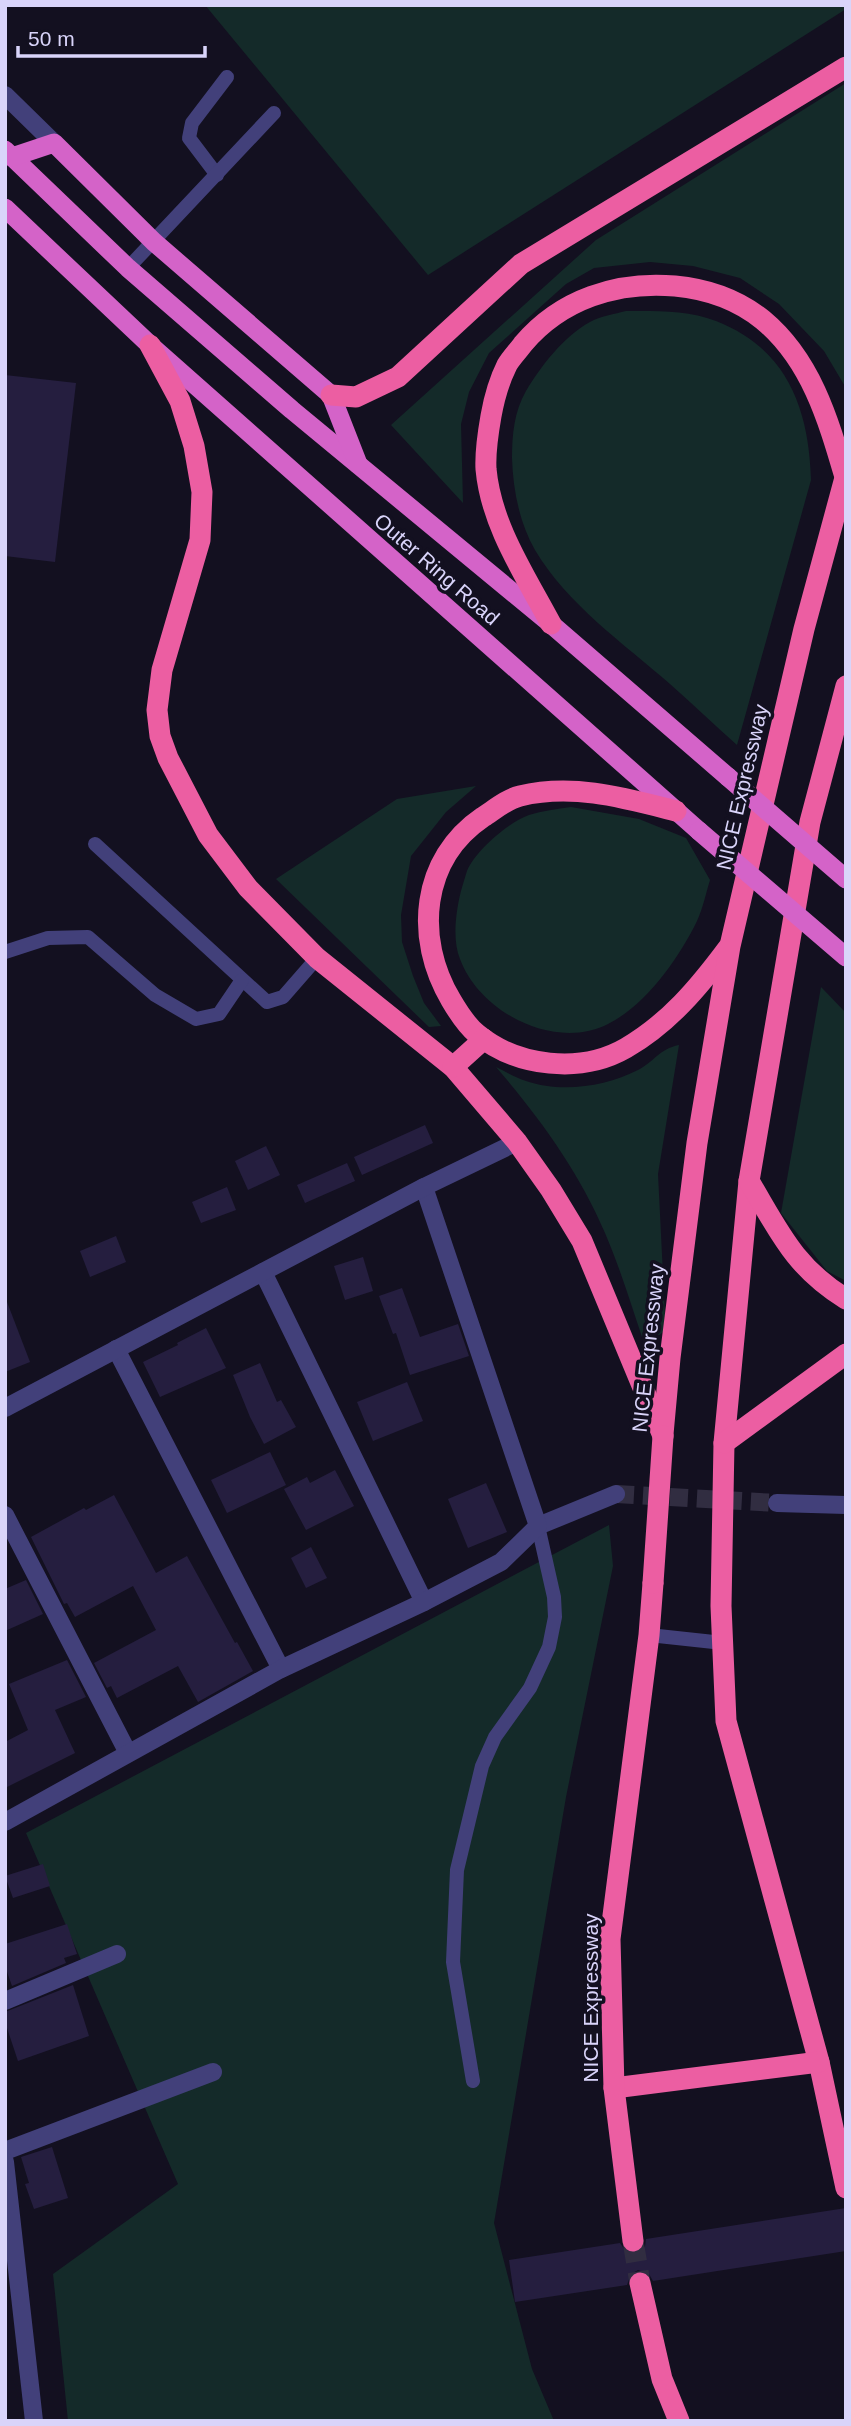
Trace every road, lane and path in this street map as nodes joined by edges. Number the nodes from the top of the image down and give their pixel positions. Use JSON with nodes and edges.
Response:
{"nodes":[{"id":1,"x":846,"y":67,"type":"edge"},
{"id":2,"x":227,"y":78,"type":"dead end"},
{"id":3,"x":5,"y":95,"type":"edge"},
{"id":4,"x":274,"y":113,"type":"dead end"},
{"id":5,"x":54,"y":143,"type":"junction"},
{"id":6,"x":9,"y":154,"type":"edge"},
{"id":7,"x":217,"y":175,"type":"junction"},
{"id":8,"x":5,"y":208,"type":"edge"},
{"id":9,"x":154,"y":242,"type":"junction"},
{"id":10,"x":128,"y":268,"type":"junction"},
{"id":11,"x":150,"y":345,"type":"junction"},
{"id":12,"x":331,"y":395,"type":"junction"},
{"id":13,"x":359,"y":465,"type":"junction"},
{"id":14,"x":845,"y":476,"type":"edge"},
{"id":15,"x":551,"y":624,"type":"junction"},
{"id":16,"x":846,"y":686,"type":"edge"},
{"id":17,"x":676,"y":811,"type":"junction"},
{"id":18,"x":95,"y":844,"type":"dead end"},
{"id":19,"x":846,"y":879,"type":"edge"},
{"id":20,"x":730,"y":946,"type":"junction"},
{"id":21,"x":5,"y":952,"type":"edge"},
{"id":22,"x":846,"y":957,"type":"edge"},
{"id":23,"x":317,"y":958,"type":"junction"},
{"id":24,"x":242,"y":980,"type":"junction"},
{"id":25,"x":484,"y":1039,"type":"junction"},
{"id":26,"x":453,"y":1067,"type":"junction"},
{"id":27,"x":517,"y":1142,"type":"junction"},
{"id":28,"x":749,"y":1181,"type":"junction"},
{"id":29,"x":424,"y":1187,"type":"junction"},
{"id":30,"x":263,"y":1272,"type":"junction"},
{"id":31,"x":846,"y":1299,"type":"edge"},
{"id":32,"x":116,"y":1349,"type":"junction"},
{"id":33,"x":846,"y":1354,"type":"edge"},
{"id":34,"x":5,"y":1408,"type":"edge"},
{"id":35,"x":663,"y":1436,"type":"junction"},
{"id":36,"x":724,"y":1443,"type":"junction"},
{"id":37,"x":616,"y":1494,"type":"tunnel mouth"},
{"id":38,"x":777,"y":1503,"type":"tunnel mouth"},
{"id":39,"x":846,"y":1505,"type":"edge"},
{"id":40,"x":5,"y":1515,"type":"edge"},
{"id":41,"x":538,"y":1526,"type":"junction"},
{"id":42,"x":424,"y":1602,"type":"junction"},
{"id":43,"x":649,"y":1635,"type":"junction"},
{"id":44,"x":723,"y":1643,"type":"junction"},
{"id":45,"x":281,"y":1669,"type":"junction"},
{"id":46,"x":128,"y":1753,"type":"junction"},
{"id":47,"x":5,"y":1822,"type":"edge"},
{"id":48,"x":117,"y":1954,"type":"dead end"},
{"id":49,"x":5,"y":2001,"type":"edge"},
{"id":50,"x":819,"y":2062,"type":"junction"},
{"id":51,"x":213,"y":2072,"type":"dead end"},
{"id":52,"x":473,"y":2081,"type":"dead end"},
{"id":53,"x":614,"y":2088,"type":"junction"},
{"id":54,"x":5,"y":2151,"type":"edge"},
{"id":55,"x":5,"y":2162,"type":"edge"},
{"id":56,"x":7,"y":2188,"type":"edge"},
{"id":57,"x":846,"y":2188,"type":"edge"},
{"id":58,"x":634,"y":2241,"type":"tunnel mouth"},
{"id":59,"x":640,"y":2283,"type":"tunnel mouth"},
{"id":60,"x":14,"y":2313,"type":"edge"},
{"id":61,"x":34,"y":2421,"type":"edge"},
{"id":62,"x":679,"y":2421,"type":"edge"}],
"edges":[{"from":1,"to":12,"type":"highway"},
{"from":2,"to":7,"type":"lane"},
{"from":3,"to":5,"type":"street"},
{"from":4,"to":7,"type":"lane"},
{"from":5,"to":6,"type":"highway"},
{"from":5,"to":9,"type":"highway"},
{"from":6,"to":10,"type":"highway","name":"Outer Ring Road"},
{"from":7,"to":9,"type":"lane"},
{"from":8,"to":11,"type":"highway","name":"Outer Ring Road"},
{"from":9,"to":10,"type":"lane"},
{"from":9,"to":12,"type":"highway"},
{"from":10,"to":13,"type":"highway","name":"Outer Ring Road"},
{"from":11,"to":17,"type":"highway","name":"Outer Ring Road"},
{"from":11,"to":23,"type":"highway"},
{"from":12,"to":13,"type":"highway"},
{"from":13,"to":15,"type":"highway","name":"Outer Ring Road"},
{"from":14,"to":15,"type":"highway"},
{"from":14,"to":20,"type":"highway","name":"NICE Expressway"},
{"from":15,"to":19,"type":"highway","name":"Outer Ring Road","bridge":true},
{"from":16,"to":28,"type":"highway"},
{"from":17,"to":22,"type":"highway","name":"Outer Ring Road","bridge":true},
{"from":17,"to":25,"type":"highway"},
{"from":18,"to":24,"type":"lane"},
{"from":20,"to":25,"type":"highway"},
{"from":20,"to":35,"type":"highway","name":"NICE Expressway"},
{"from":21,"to":24,"type":"lane"},
{"from":23,"to":24,"type":"lane"},
{"from":23,"to":26,"type":"highway"},
{"from":25,"to":26,"type":"highway"},
{"from":26,"to":27,"type":"highway"},
{"from":27,"to":29,"type":"street"},
{"from":27,"to":35,"type":"highway"},
{"from":28,"to":31,"type":"highway"},
{"from":28,"to":36,"type":"highway"},
{"from":29,"to":30,"type":"street"},
{"from":29,"to":41,"type":"street"},
{"from":30,"to":32,"type":"street"},
{"from":30,"to":42,"type":"street"},
{"from":32,"to":34,"type":"street"},
{"from":32,"to":45,"type":"street"},
{"from":33,"to":36,"type":"highway"},
{"from":35,"to":43,"type":"highway","name":"NICE Expressway","bridge":true},
{"from":36,"to":44,"type":"highway"},
{"from":37,"to":41,"type":"street"},
{"from":38,"to":39,"type":"street"},
{"from":40,"to":46,"type":"street"},
{"from":41,"to":42,"type":"street"},
{"from":41,"to":52,"type":"lane"},
{"from":42,"to":45,"type":"street"},
{"from":43,"to":44,"type":"lane"},
{"from":43,"to":53,"type":"highway","name":"NICE Expressway"},
{"from":44,"to":50,"type":"highway"},
{"from":45,"to":46,"type":"street"},
{"from":46,"to":47,"type":"street"},
{"from":48,"to":49,"type":"street"},
{"from":50,"to":53,"type":"highway"},
{"from":50,"to":57,"type":"highway"},
{"from":51,"to":54,"type":"street"},
{"from":53,"to":58,"type":"highway","name":"NICE Expressway"},
{"from":55,"to":56,"type":"street"},
{"from":56,"to":60,"type":"street"},
{"from":59,"to":62,"type":"highway"},
{"from":60,"to":61,"type":"street"}]}
